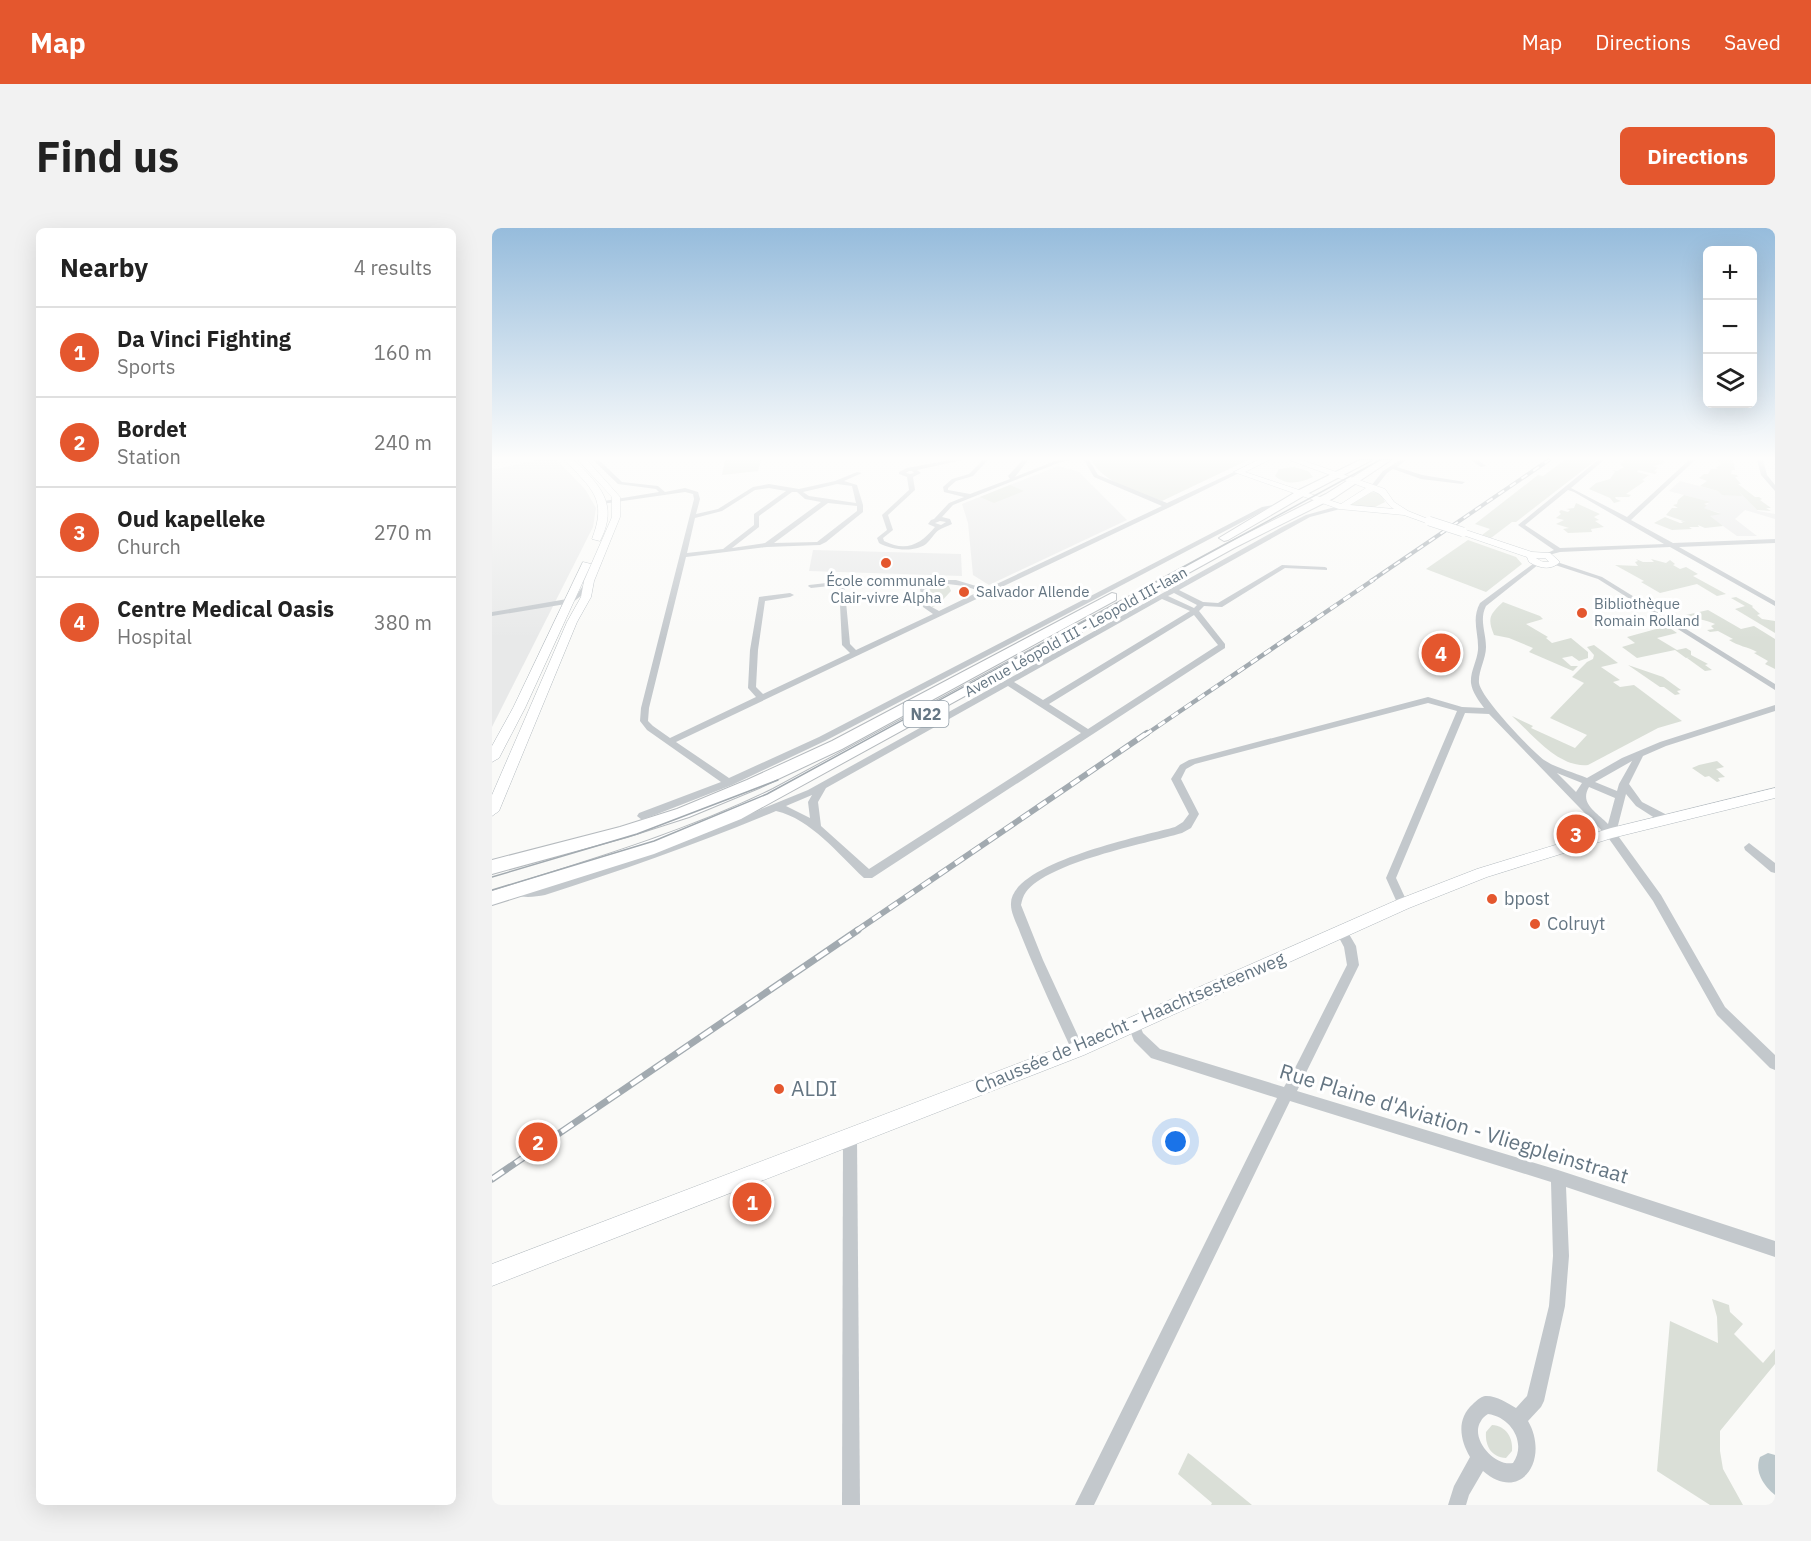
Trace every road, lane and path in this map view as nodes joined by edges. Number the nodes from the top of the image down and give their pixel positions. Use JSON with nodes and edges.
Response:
{"nodes":[{"id":1,"x":937,"y":519,"type":"edge"},
{"id":2,"x":604,"y":520,"type":"edge"},
{"id":3,"x":615,"y":520,"type":"edge"},
{"id":4,"x":691,"y":520,"type":"edge"},
{"id":5,"x":756,"y":520,"type":"edge"},
{"id":6,"x":801,"y":520,"type":"edge"},
{"id":7,"x":851,"y":520,"type":"edge"},
{"id":8,"x":887,"y":520,"type":"edge"},
{"id":9,"x":944,"y":520,"type":"edge"},
{"id":10,"x":1139,"y":520,"type":"edge"},
{"id":11,"x":1242,"y":520,"type":"edge"},
{"id":12,"x":1254,"y":520,"type":"edge"},
{"id":13,"x":1282,"y":520,"type":"edge"},
{"id":14,"x":1299,"y":520,"type":"edge"},
{"id":15,"x":1425,"y":520,"type":"edge"},
{"id":16,"x":1528,"y":520,"type":"edge"},
{"id":17,"x":1627,"y":520,"type":"edge"},
{"id":18,"x":938,"y":527,"type":"junction"},
{"id":19,"x":1775,"y":541,"type":"edge"},
{"id":20,"x":767,"y":545,"type":"junction"},
{"id":21,"x":1670,"y":545,"type":"junction"},
{"id":22,"x":1558,"y":550,"type":"junction"},
{"id":23,"x":724,"y":551,"type":"junction"},
{"id":24,"x":682,"y":556,"type":"junction"},
{"id":25,"x":1534,"y":559,"type":"junction"},
{"id":26,"x":1551,"y":559,"type":"junction"},
{"id":27,"x":1325,"y":569,"type":"dead end"},
{"id":28,"x":589,"y":581,"type":"junction"},
{"id":29,"x":894,"y":581,"type":"dead end"},
{"id":30,"x":927,"y":585,"type":"junction"},
{"id":31,"x":811,"y":586,"type":"dead end"},
{"id":32,"x":1172,"y":589,"type":"junction"},
{"id":33,"x":985,"y":591,"type":"junction"},
{"id":34,"x":790,"y":595,"type":"dead end"},
{"id":35,"x":1162,"y":596,"type":"junction"},
{"id":36,"x":569,"y":601,"type":"junction"},
{"id":37,"x":1775,"y":604,"type":"edge"},
{"id":38,"x":1199,"y":608,"type":"junction"},
{"id":39,"x":492,"y":614,"type":"edge"},
{"id":40,"x":938,"y":614,"type":"junction"},
{"id":41,"x":568,"y":633,"type":"junction"},
{"id":42,"x":855,"y":653,"type":"junction"},
{"id":43,"x":1008,"y":682,"type":"junction"},
{"id":44,"x":1775,"y":688,"type":"edge"},
{"id":45,"x":761,"y":697,"type":"junction"},
{"id":46,"x":1043,"y":704,"type":"junction"},
{"id":47,"x":1775,"y":708,"type":"edge"},
{"id":48,"x":1462,"y":710,"type":"junction"},
{"id":49,"x":1491,"y":711,"type":"junction"},
{"id":50,"x":1088,"y":733,"type":"junction"},
{"id":51,"x":669,"y":742,"type":"junction"},
{"id":52,"x":1639,"y":756,"type":"junction"},
{"id":53,"x":492,"y":758,"type":"edge"},
{"id":54,"x":1540,"y":762,"type":"junction"},
{"id":55,"x":1587,"y":782,"type":"junction"},
{"id":56,"x":729,"y":783,"type":"junction"},
{"id":57,"x":1624,"y":784,"type":"junction"},
{"id":58,"x":823,"y":786,"type":"junction"},
{"id":59,"x":1775,"y":793,"type":"edge"},
{"id":60,"x":1620,"y":796,"type":"junction"},
{"id":61,"x":1581,"y":803,"type":"junction"},
{"id":62,"x":773,"y":807,"type":"junction"},
{"id":63,"x":492,"y":811,"type":"edge"},
{"id":64,"x":642,"y":816,"type":"joint"},
{"id":65,"x":1665,"y":819,"type":"junction"},
{"id":66,"x":816,"y":829,"type":"junction"},
{"id":67,"x":621,"y":833,"type":"junction"},
{"id":68,"x":1611,"y":833,"type":"junction"},
{"id":69,"x":1749,"y":847,"type":"dead end"},
{"id":70,"x":492,"y":867,"type":"edge"},
{"id":71,"x":1775,"y":869,"type":"edge"},
{"id":72,"x":514,"y":891,"type":"junction"},
{"id":73,"x":492,"y":898,"type":"edge"},
{"id":74,"x":1403,"y":904,"type":"junction"},
{"id":75,"x":1341,"y":932,"type":"junction"},
{"id":76,"x":1133,"y":1023,"type":"junction"},
{"id":77,"x":1078,"y":1049,"type":"junction"},
{"id":78,"x":1775,"y":1064,"type":"edge"},
{"id":79,"x":1287,"y":1093,"type":"junction"},
{"id":80,"x":850,"y":1137,"type":"junction"},
{"id":81,"x":1558,"y":1177,"type":"junction"},
{"id":82,"x":1775,"y":1249,"type":"edge"},
{"id":83,"x":492,"y":1275,"type":"edge"},
{"id":84,"x":1517,"y":1420,"type":"junction"},
{"id":85,"x":1480,"y":1458,"type":"junction"},
{"id":86,"x":851,"y":1505,"type":"edge"},
{"id":87,"x":1084,"y":1505,"type":"edge"},
{"id":88,"x":1457,"y":1505,"type":"edge"}],
"edges":[{"from":1,"to":18,"type":"street"},
{"from":2,"to":36,"type":"street"},
{"from":3,"to":28,"type":"street"},
{"from":4,"to":24,"type":"street"},
{"from":5,"to":23,"type":"street"},
{"from":6,"to":20,"type":"street"},
{"from":7,"to":20,"type":"street"},
{"from":8,"to":18,"type":"street"},
{"from":9,"to":18,"type":"street"},
{"from":10,"to":33,"type":"street"},
{"from":11,"to":56,"type":"street"},
{"from":12,"to":67,"type":"main road","name":"Avenue Léopold III - Leopold III-laan","number":"N22"},
{"from":13,"to":72,"type":"main road","name":"Avenue Léopold III - Leopold III-laan","number":"N22"},
{"from":14,"to":32,"type":"street"},
{"from":15,"to":25,"type":"street","bridge":true},
{"from":16,"to":22,"type":"street"},
{"from":17,"to":21,"type":"street"},
{"from":19,"to":21,"type":"street"},
{"from":20,"to":23,"type":"street"},
{"from":21,"to":22,"type":"street"},
{"from":21,"to":37,"type":"street"},
{"from":22,"to":26,"type":"street"},
{"from":23,"to":24,"type":"street"},
{"from":24,"to":51,"type":"street"},
{"from":25,"to":26,"type":"street"},
{"from":25,"to":49,"type":"street"},
{"from":26,"to":44,"type":"street"},
{"from":27,"to":38,"type":"street"},
{"from":28,"to":36,"type":"street"},
{"from":28,"to":41,"type":"street"},
{"from":29,"to":30,"type":"street"},
{"from":30,"to":33,"type":"street"},
{"from":30,"to":40,"type":"street"},
{"from":31,"to":42,"type":"street"},
{"from":32,"to":35,"type":"street"},
{"from":32,"to":38,"type":"street"},
{"from":33,"to":40,"type":"street"},
{"from":34,"to":45,"type":"street"},
{"from":35,"to":38,"type":"street"},
{"from":35,"to":43,"type":"street"},
{"from":36,"to":39,"type":"street"},
{"from":36,"to":41,"type":"street"},
{"from":36,"to":53,"type":"street"},
{"from":38,"to":46,"type":"street"},
{"from":38,"to":50,"type":"street"},
{"from":40,"to":42,"type":"street"},
{"from":41,"to":63,"type":"street"},
{"from":42,"to":45,"type":"street"},
{"from":43,"to":46,"type":"street"},
{"from":43,"to":58,"type":"street"},
{"from":45,"to":51,"type":"street"},
{"from":46,"to":50,"type":"street"},
{"from":47,"to":52,"type":"street"},
{"from":48,"to":49,"type":"street"},
{"from":48,"to":74,"type":"street"},
{"from":48,"to":77,"type":"street"},
{"from":49,"to":54,"type":"street"},
{"from":50,"to":66,"type":"street"},
{"from":51,"to":56,"type":"street"},
{"from":52,"to":55,"type":"street"},
{"from":52,"to":57,"type":"street"},
{"from":54,"to":55,"type":"street"},
{"from":54,"to":61,"type":"street"},
{"from":55,"to":60,"type":"street"},
{"from":55,"to":61,"type":"street"},
{"from":56,"to":64,"type":"street"},
{"from":57,"to":60,"type":"street"},
{"from":57,"to":65,"type":"street"},
{"from":58,"to":62,"type":"street"},
{"from":58,"to":66,"type":"street"},
{"from":59,"to":65,"type":"street","name":"Chaussée de Haecht - Haachtsesteenweg"},
{"from":60,"to":68,"type":"street"},
{"from":61,"to":68,"type":"street"},
{"from":62,"to":66,"type":"street"},
{"from":62,"to":72,"type":"street"},
{"from":64,"to":67,"type":"main road"},
{"from":65,"to":68,"type":"street","name":"Chaussée de Haecht - Haachtsesteenweg"},
{"from":67,"to":70,"type":"main road","name":"Avenue Léopold III - Leopold III-laan","number":"N22"},
{"from":68,"to":74,"type":"street","name":"Chaussée de Haecht - Haachtsesteenweg"},
{"from":68,"to":78,"type":"street"},
{"from":69,"to":71,"type":"street"},
{"from":72,"to":73,"type":"main road","name":"Avenue Léopold III - Leopold III-laan","number":"N22"},
{"from":74,"to":75,"type":"street","name":"Chaussée de Haecht - Haachtsesteenweg"},
{"from":75,"to":76,"type":"street","name":"Chaussée de Haecht - Haachtsesteenweg"},
{"from":75,"to":79,"type":"street"},
{"from":76,"to":77,"type":"street","name":"Chaussée de Haecht - Haachtsesteenweg"},
{"from":76,"to":79,"type":"street","name":"Rue Plaine d'Aviation - Vliegpleinstraat"},
{"from":77,"to":80,"type":"street","name":"Chaussée de Haecht - Haachtsesteenweg"},
{"from":79,"to":81,"type":"street","name":"Rue Plaine d'Aviation - Vliegpleinstraat"},
{"from":79,"to":87,"type":"street"},
{"from":80,"to":83,"type":"street","name":"Chaussée de Haecht - Haachtsesteenweg"},
{"from":80,"to":86,"type":"street"},
{"from":81,"to":82,"type":"street","name":"Rue Plaine d'Aviation - Vliegpleinstraat"},
{"from":81,"to":84,"type":"street"},
{"from":84,"to":85,"type":"street"},
{"from":84,"to":85,"type":"street"},
{"from":85,"to":88,"type":"street"}]}
